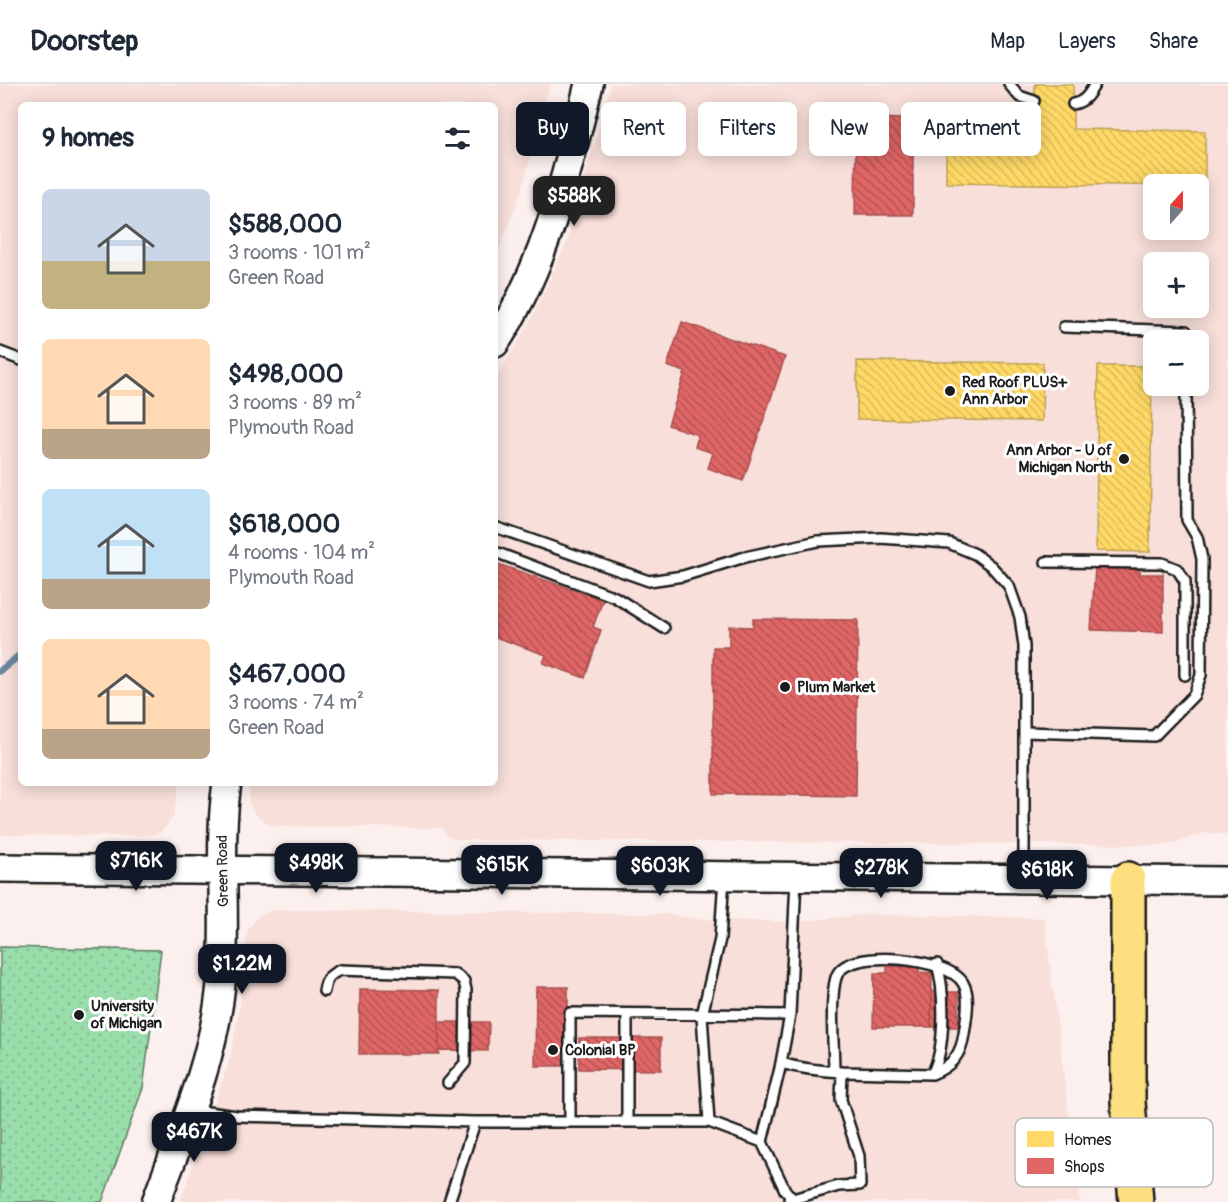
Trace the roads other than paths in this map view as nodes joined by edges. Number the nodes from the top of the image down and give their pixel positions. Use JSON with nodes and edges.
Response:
{"nodes":[{"id":1,"x":589,"y":84,"type":"edge"},
{"id":2,"x":1009,"y":84,"type":"edge"},
{"id":3,"x":1095,"y":84,"type":"edge"},
{"id":4,"x":1034,"y":101,"type":"dead end"},
{"id":5,"x":1073,"y":104,"type":"dead end"},
{"id":6,"x":1064,"y":327,"type":"dead end"},
{"id":7,"x":1156,"y":330,"type":"edge"},
{"id":8,"x":498,"y":338,"type":"edge"},
{"id":9,"x":0,"y":352,"type":"edge"},
{"id":10,"x":18,"y":359,"type":"edge"},
{"id":11,"x":1186,"y":396,"type":"edge"},
{"id":12,"x":498,"y":528,"type":"edge"},
{"id":13,"x":498,"y":553,"type":"edge"},
{"id":14,"x":1046,"y":562,"type":"dead end"},
{"id":15,"x":664,"y":628,"type":"dead end"},
{"id":16,"x":1185,"y":675,"type":"dead end"},
{"id":17,"x":1024,"y":732,"type":"junction"},
{"id":18,"x":227,"y":786,"type":"edge"},
{"id":19,"x":0,"y":868,"type":"edge"},
{"id":20,"x":223,"y":870,"type":"junction"},
{"id":21,"x":724,"y":875,"type":"junction"},
{"id":22,"x":796,"y":876,"type":"junction"},
{"id":23,"x":1024,"y":878,"type":"junction"},
{"id":24,"x":1128,"y":879,"type":"junction"},
{"id":25,"x":1228,"y":881,"type":"edge"},
{"id":26,"x":937,"y":964,"type":"junction"},
{"id":27,"x":324,"y":991,"type":"dead end"},
{"id":28,"x":627,"y":1015,"type":"junction"},
{"id":29,"x":702,"y":1015,"type":"junction"},
{"id":30,"x":790,"y":1015,"type":"junction"},
{"id":31,"x":781,"y":1063,"type":"junction"},
{"id":32,"x":838,"y":1072,"type":"junction"},
{"id":33,"x":932,"y":1074,"type":"junction"},
{"id":34,"x":448,"y":1083,"type":"dead end"},
{"id":35,"x":190,"y":1109,"type":"junction"},
{"id":36,"x":1129,"y":1118,"type":"edge"},
{"id":37,"x":570,"y":1121,"type":"junction"},
{"id":38,"x":475,"y":1122,"type":"junction"},
{"id":39,"x":627,"y":1122,"type":"junction"},
{"id":40,"x":709,"y":1122,"type":"junction"},
{"id":41,"x":762,"y":1142,"type":"junction"},
{"id":42,"x":1135,"y":1187,"type":"edge"},
{"id":43,"x":791,"y":1200,"type":"edge"},
{"id":44,"x":156,"y":1202,"type":"edge"},
{"id":45,"x":449,"y":1202,"type":"edge"},
{"id":46,"x":1136,"y":1202,"type":"edge"}],
"edges":[{"from":1,"to":8,"type":"main road"},
{"from":2,"to":4,"type":"lane"},
{"from":3,"to":5,"type":"lane"},
{"from":6,"to":7,"type":"lane"},
{"from":9,"to":10,"type":"lane"},
{"from":11,"to":17,"type":"lane"},
{"from":12,"to":17,"type":"lane"},
{"from":13,"to":15,"type":"lane"},
{"from":14,"to":16,"type":"lane"},
{"from":17,"to":23,"type":"lane"},
{"from":18,"to":20,"type":"main road","name":"Green Road"},
{"from":19,"to":20,"type":"main road"},
{"from":20,"to":21,"type":"main road"},
{"from":20,"to":35,"type":"main road","name":"Green Road"},
{"from":21,"to":22,"type":"main road"},
{"from":21,"to":29,"type":"lane"},
{"from":22,"to":23,"type":"main road"},
{"from":22,"to":30,"type":"lane"},
{"from":23,"to":24,"type":"main road"},
{"from":24,"to":25,"type":"main road"},
{"from":24,"to":36,"type":"highway"},
{"from":26,"to":32,"type":"lane"},
{"from":26,"to":33,"type":"lane"},
{"from":26,"to":33,"type":"lane"},
{"from":27,"to":34,"type":"lane"},
{"from":28,"to":29,"type":"lane"},
{"from":28,"to":37,"type":"lane"},
{"from":28,"to":39,"type":"lane"},
{"from":29,"to":30,"type":"lane"},
{"from":29,"to":40,"type":"lane"},
{"from":30,"to":31,"type":"lane"},
{"from":31,"to":32,"type":"lane"},
{"from":31,"to":41,"type":"lane"},
{"from":32,"to":33,"type":"lane"},
{"from":32,"to":43,"type":"lane"},
{"from":35,"to":38,"type":"lane"},
{"from":35,"to":44,"type":"main road","name":"Green Road"},
{"from":37,"to":38,"type":"lane"},
{"from":37,"to":39,"type":"lane"},
{"from":38,"to":45,"type":"lane"},
{"from":39,"to":40,"type":"lane"},
{"from":40,"to":41,"type":"lane"},
{"from":41,"to":43,"type":"lane"},
{"from":42,"to":46,"type":"highway"}]}
